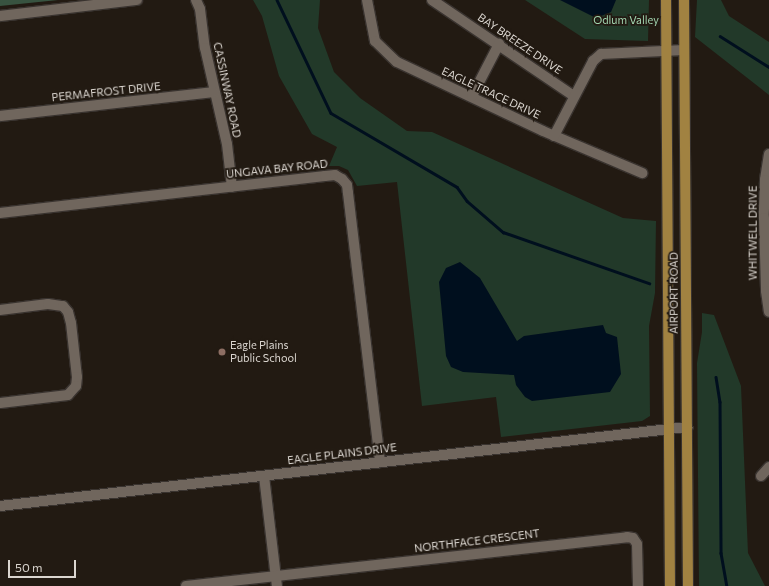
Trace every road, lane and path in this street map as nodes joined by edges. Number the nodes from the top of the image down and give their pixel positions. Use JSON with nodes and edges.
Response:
{"nodes":[{"id":1,"x":137,"y":0,"type":"edge"},
{"id":2,"x":196,"y":0,"type":"edge"},
{"id":3,"x":367,"y":0,"type":"edge"},
{"id":4,"x":432,"y":0,"type":"edge"},
{"id":5,"x":666,"y":0,"type":"edge"},
{"id":6,"x":684,"y":0,"type":"edge"},
{"id":7,"x":0,"y":16,"type":"edge"},
{"id":8,"x":499,"y":44,"type":"junction"},
{"id":9,"x":666,"y":50,"type":"junction"},
{"id":10,"x":684,"y":50,"type":"junction"},
{"id":11,"x":214,"y":92,"type":"junction"},
{"id":12,"x":472,"y":96,"type":"junction"},
{"id":13,"x":574,"y":96,"type":"junction"},
{"id":14,"x":0,"y":116,"type":"edge"},
{"id":15,"x":554,"y":136,"type":"junction"},
{"id":16,"x":769,"y":154,"type":"edge"},
{"id":17,"x":642,"y":173,"type":"dead end"},
{"id":18,"x":232,"y":187,"type":"junction"},
{"id":19,"x":0,"y":213,"type":"edge"},
{"id":20,"x":767,"y":218,"type":"edge"},
{"id":21,"x":0,"y":310,"type":"edge"},
{"id":22,"x":769,"y":312,"type":"edge"},
{"id":23,"x":0,"y":403,"type":"edge"},
{"id":24,"x":687,"y":427,"type":"junction"},
{"id":25,"x":668,"y":428,"type":"junction"},
{"id":26,"x":380,"y":462,"type":"junction"},
{"id":27,"x":769,"y":467,"type":"edge"},
{"id":28,"x":264,"y":476,"type":"junction"},
{"id":29,"x":761,"y":476,"type":"dead end"},
{"id":30,"x":0,"y":506,"type":"edge"},
{"id":31,"x":276,"y":581,"type":"edge"},
{"id":32,"x":186,"y":586,"type":"edge"},
{"id":33,"x":638,"y":586,"type":"edge"},
{"id":34,"x":670,"y":586,"type":"edge"},
{"id":35,"x":688,"y":586,"type":"edge"}],
"edges":[{"from":1,"to":7,"type":"street"},
{"from":2,"to":11,"type":"street","name":"CASSINWAY ROAD"},
{"from":3,"to":12,"type":"street","name":"EAGLE TRACE DRIVE"},
{"from":4,"to":8,"type":"street","name":"BAY BREEZE DRIVE"},
{"from":5,"to":9,"type":"main road","name":"AIRPORT ROAD"},
{"from":6,"to":10,"type":"main road","name":"AIRPORT ROAD"},
{"from":8,"to":12,"type":"street"},
{"from":8,"to":13,"type":"street","name":"BAY BREEZE DRIVE"},
{"from":9,"to":10,"type":"street"},
{"from":9,"to":13,"type":"street"},
{"from":9,"to":25,"type":"main road","name":"AIRPORT ROAD"},
{"from":10,"to":24,"type":"main road","name":"AIRPORT ROAD"},
{"from":11,"to":14,"type":"street","name":"PERMAFROST DRIVE"},
{"from":11,"to":18,"type":"street","name":"CASSINWAY ROAD"},
{"from":12,"to":15,"type":"street","name":"EAGLE TRACE DRIVE"},
{"from":13,"to":15,"type":"street"},
{"from":15,"to":17,"type":"street","name":"EAGLE TRACE DRIVE"},
{"from":16,"to":20,"type":"street","name":"WHITWELL DRIVE"},
{"from":18,"to":19,"type":"street","name":"UNGAVA BAY ROAD"},
{"from":18,"to":26,"type":"street","name":"UNGAVA BAY ROAD"},
{"from":20,"to":22,"type":"street","name":"WHITWELL DRIVE"},
{"from":21,"to":23,"type":"street"},
{"from":24,"to":25,"type":"street","name":"EAGLE PLAINS DRIVE"},
{"from":24,"to":35,"type":"main road","name":"AIRPORT ROAD"},
{"from":25,"to":26,"type":"street","name":"EAGLE PLAINS DRIVE"},
{"from":25,"to":34,"type":"main road","name":"AIRPORT ROAD"},
{"from":26,"to":28,"type":"street","name":"EAGLE PLAINS DRIVE"},
{"from":27,"to":29,"type":"street"},
{"from":28,"to":30,"type":"street","name":"EAGLE PLAINS DRIVE"},
{"from":28,"to":31,"type":"street"},
{"from":31,"to":32,"type":"street","name":"NORTHFACE CRESCENT"},
{"from":31,"to":33,"type":"street","name":"NORTHFACE CRESCENT"}]}
